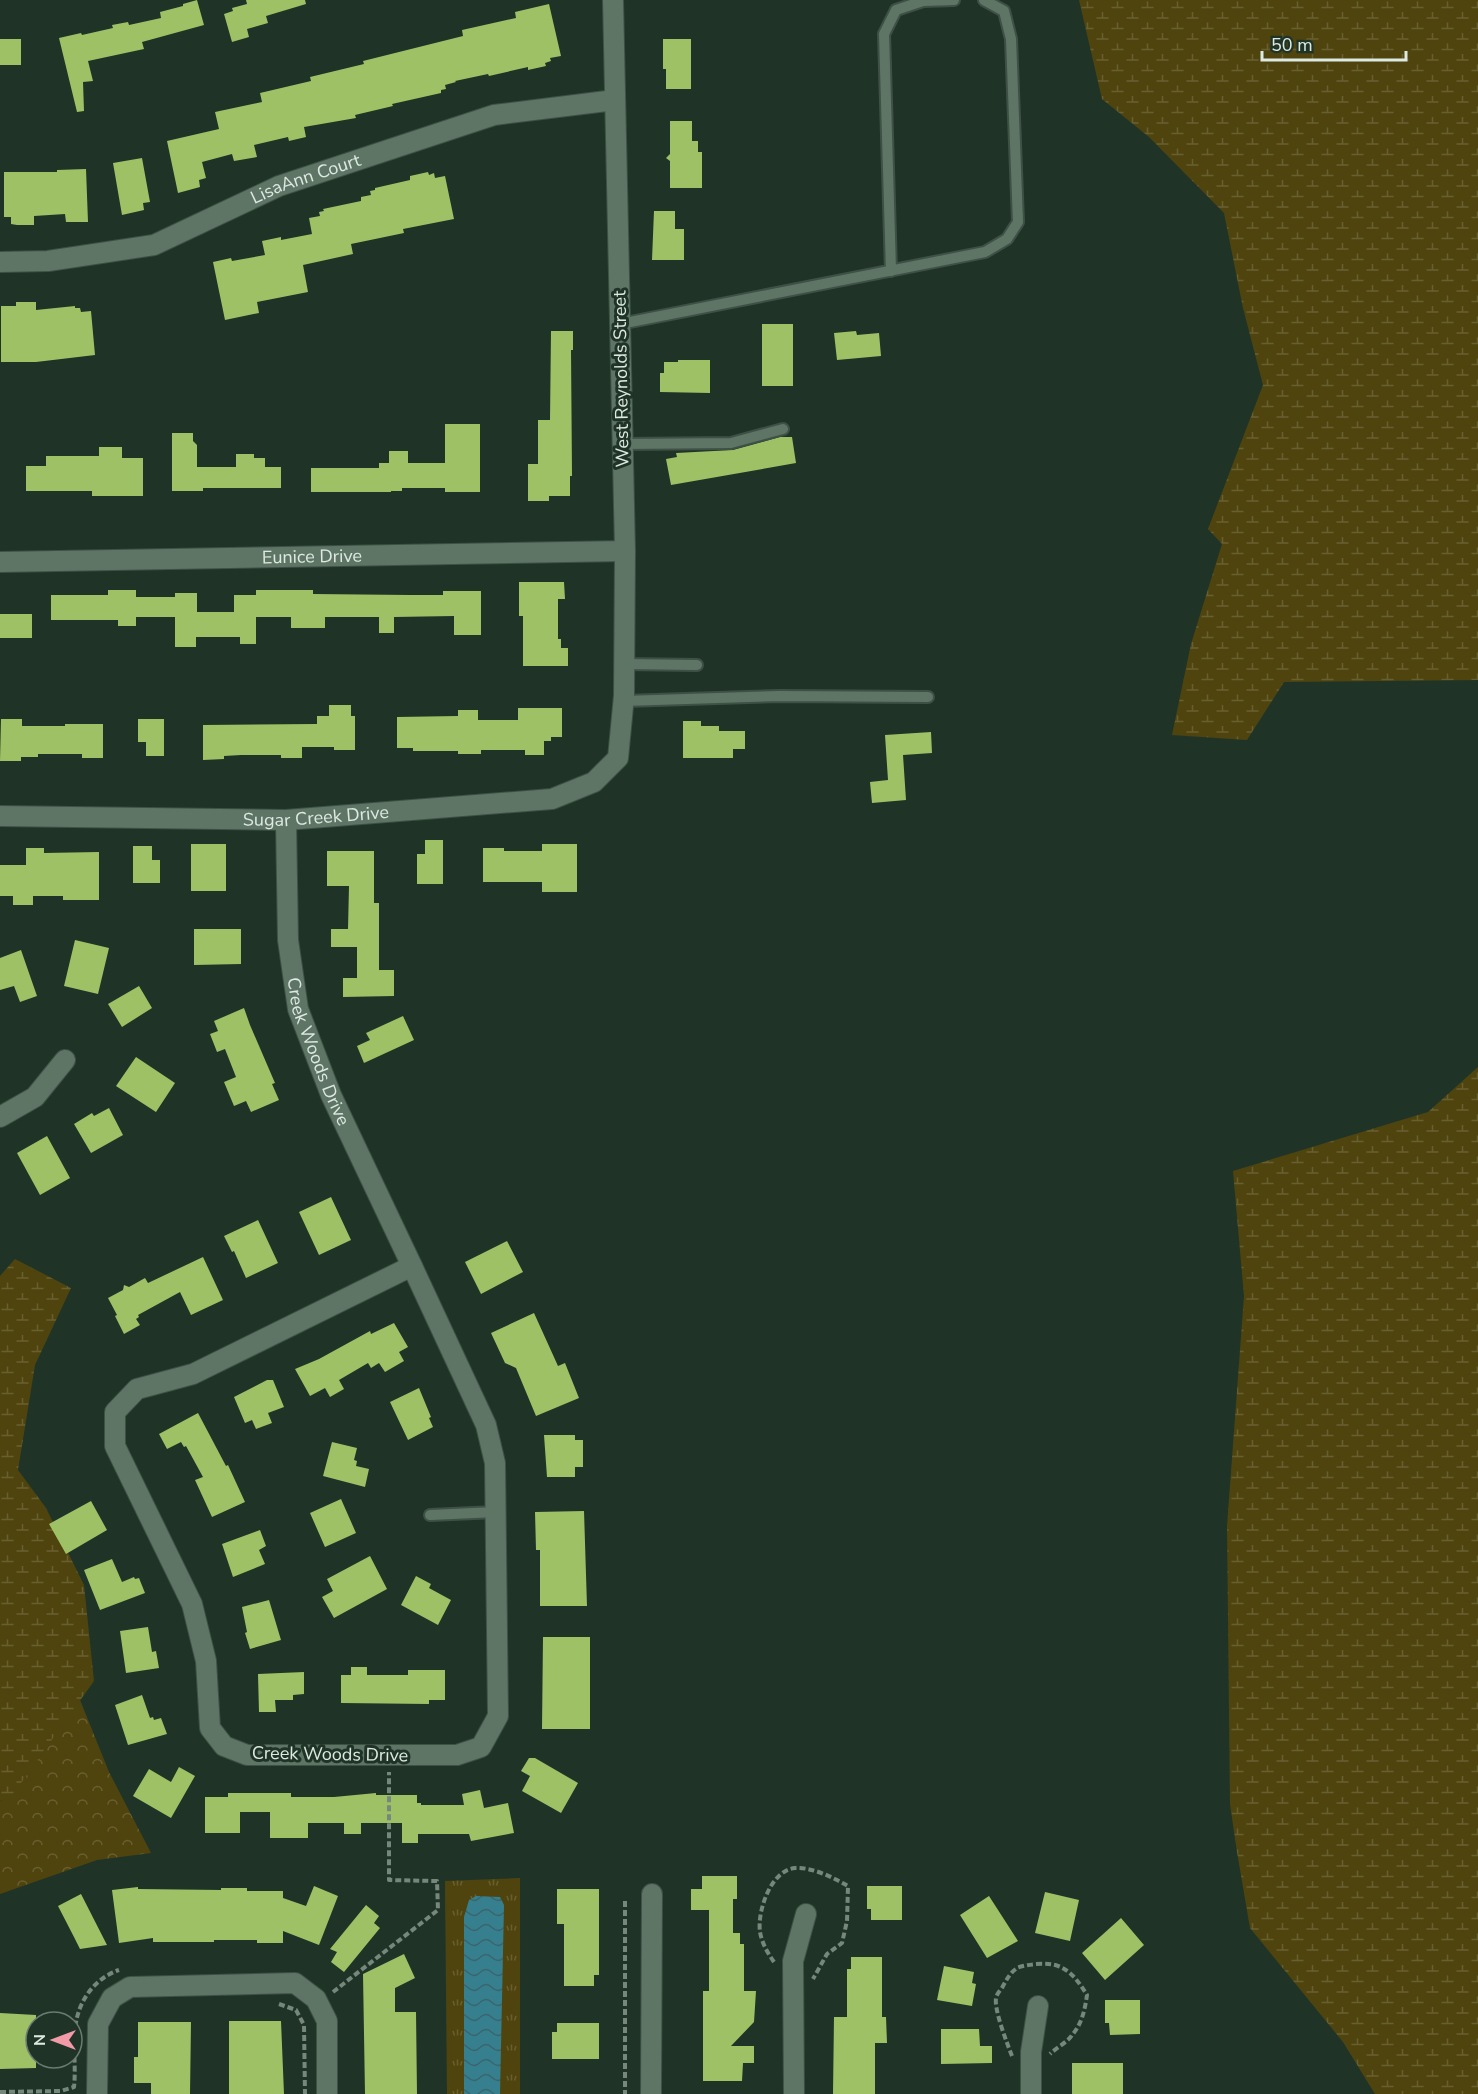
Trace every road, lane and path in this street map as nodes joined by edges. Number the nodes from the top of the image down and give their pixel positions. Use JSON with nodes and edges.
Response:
{"nodes":[{"id":1,"x":613,"y":0,"type":"edge"},
{"id":2,"x":954,"y":0,"type":"edge"},
{"id":3,"x":984,"y":0,"type":"edge"},
{"id":4,"x":615,"y":100,"type":"junction"},
{"id":5,"x":0,"y":262,"type":"edge"},
{"id":6,"x":891,"y":271,"type":"junction"},
{"id":7,"x":620,"y":324,"type":"junction"},
{"id":8,"x":783,"y":429,"type":"dead end"},
{"id":9,"x":623,"y":444,"type":"junction"},
{"id":10,"x":625,"y":551,"type":"junction"},
{"id":11,"x":0,"y":562,"type":"edge"},
{"id":12,"x":624,"y":664,"type":"junction"},
{"id":13,"x":697,"y":665,"type":"dead end"},
{"id":14,"x":928,"y":697,"type":"dead end"},
{"id":15,"x":624,"y":701,"type":"junction"},
{"id":16,"x":618,"y":758,"type":"joint"},
{"id":17,"x":0,"y":816,"type":"edge"},
{"id":18,"x":286,"y":820,"type":"junction"},
{"id":19,"x":65,"y":1060,"type":"dead end"},
{"id":20,"x":0,"y":1118,"type":"edge"},
{"id":21,"x":412,"y":1266,"type":"junction"},
{"id":22,"x":496,"y":1512,"type":"junction"},
{"id":23,"x":430,"y":1515,"type":"dead end"},
{"id":24,"x":389,"y":1765,"type":"dead end"},
{"id":25,"x":652,"y":1894,"type":"dead end"},
{"id":26,"x":625,"y":1900,"type":"dead end"},
{"id":27,"x":806,"y":1914,"type":"dead end"},
{"id":28,"x":129,"y":1966,"type":"dead end"},
{"id":29,"x":328,"y":1985,"type":"dead end"},
{"id":30,"x":333,"y":1992,"type":"junction"},
{"id":31,"x":337,"y":2000,"type":"dead end"},
{"id":32,"x":272,"y":2004,"type":"dead end"},
{"id":33,"x":996,"y":2004,"type":"dead end"},
{"id":34,"x":1038,"y":2006,"type":"dead end"},
{"id":35,"x":1012,"y":2057,"type":"dead end"},
{"id":36,"x":0,"y":2092,"type":"edge"},
{"id":37,"x":97,"y":2094,"type":"edge"},
{"id":38,"x":305,"y":2094,"type":"edge"},
{"id":39,"x":327,"y":2094,"type":"edge"},
{"id":40,"x":625,"y":2094,"type":"edge"},
{"id":41,"x":651,"y":2094,"type":"edge"},
{"id":42,"x":794,"y":2094,"type":"edge"},
{"id":43,"x":1031,"y":2094,"type":"edge"}],
"edges":[{"from":1,"to":4,"type":"street","name":"West Reynolds Street"},
{"from":2,"to":6,"type":"lane"},
{"from":3,"to":6,"type":"lane"},
{"from":4,"to":5,"type":"street","name":"LisaAnn Court"},
{"from":4,"to":7,"type":"street","name":"West Reynolds Street"},
{"from":6,"to":7,"type":"lane"},
{"from":7,"to":9,"type":"street","name":"West Reynolds Street"},
{"from":8,"to":9,"type":"lane"},
{"from":9,"to":10,"type":"street","name":"West Reynolds Street"},
{"from":10,"to":11,"type":"street","name":"Eunice Drive"},
{"from":10,"to":12,"type":"street","name":"West Reynolds Street"},
{"from":12,"to":13,"type":"lane"},
{"from":12,"to":15,"type":"street","name":"West Reynolds Street"},
{"from":14,"to":15,"type":"lane"},
{"from":15,"to":16,"type":"street","name":"West Reynolds Street"},
{"from":16,"to":18,"type":"street","name":"Sugar Creek Drive"},
{"from":17,"to":18,"type":"street","name":"Sugar Creek Drive"},
{"from":18,"to":21,"type":"street","name":"Creek Woods Drive"},
{"from":19,"to":20,"type":"street"},
{"from":21,"to":22,"type":"street","name":"Creek Woods Drive"},
{"from":21,"to":22,"type":"street","name":"Creek Woods Drive"},
{"from":22,"to":23,"type":"lane"},
{"from":24,"to":30,"type":"path"},
{"from":25,"to":41,"type":"street"},
{"from":26,"to":40,"type":"path"},
{"from":27,"to":42,"type":"street"},
{"from":28,"to":36,"type":"path"},
{"from":29,"to":30,"type":"path"},
{"from":30,"to":31,"type":"path"},
{"from":32,"to":38,"type":"path"},
{"from":33,"to":35,"type":"path"},
{"from":34,"to":43,"type":"street"},
{"from":37,"to":39,"type":"street"}]}
